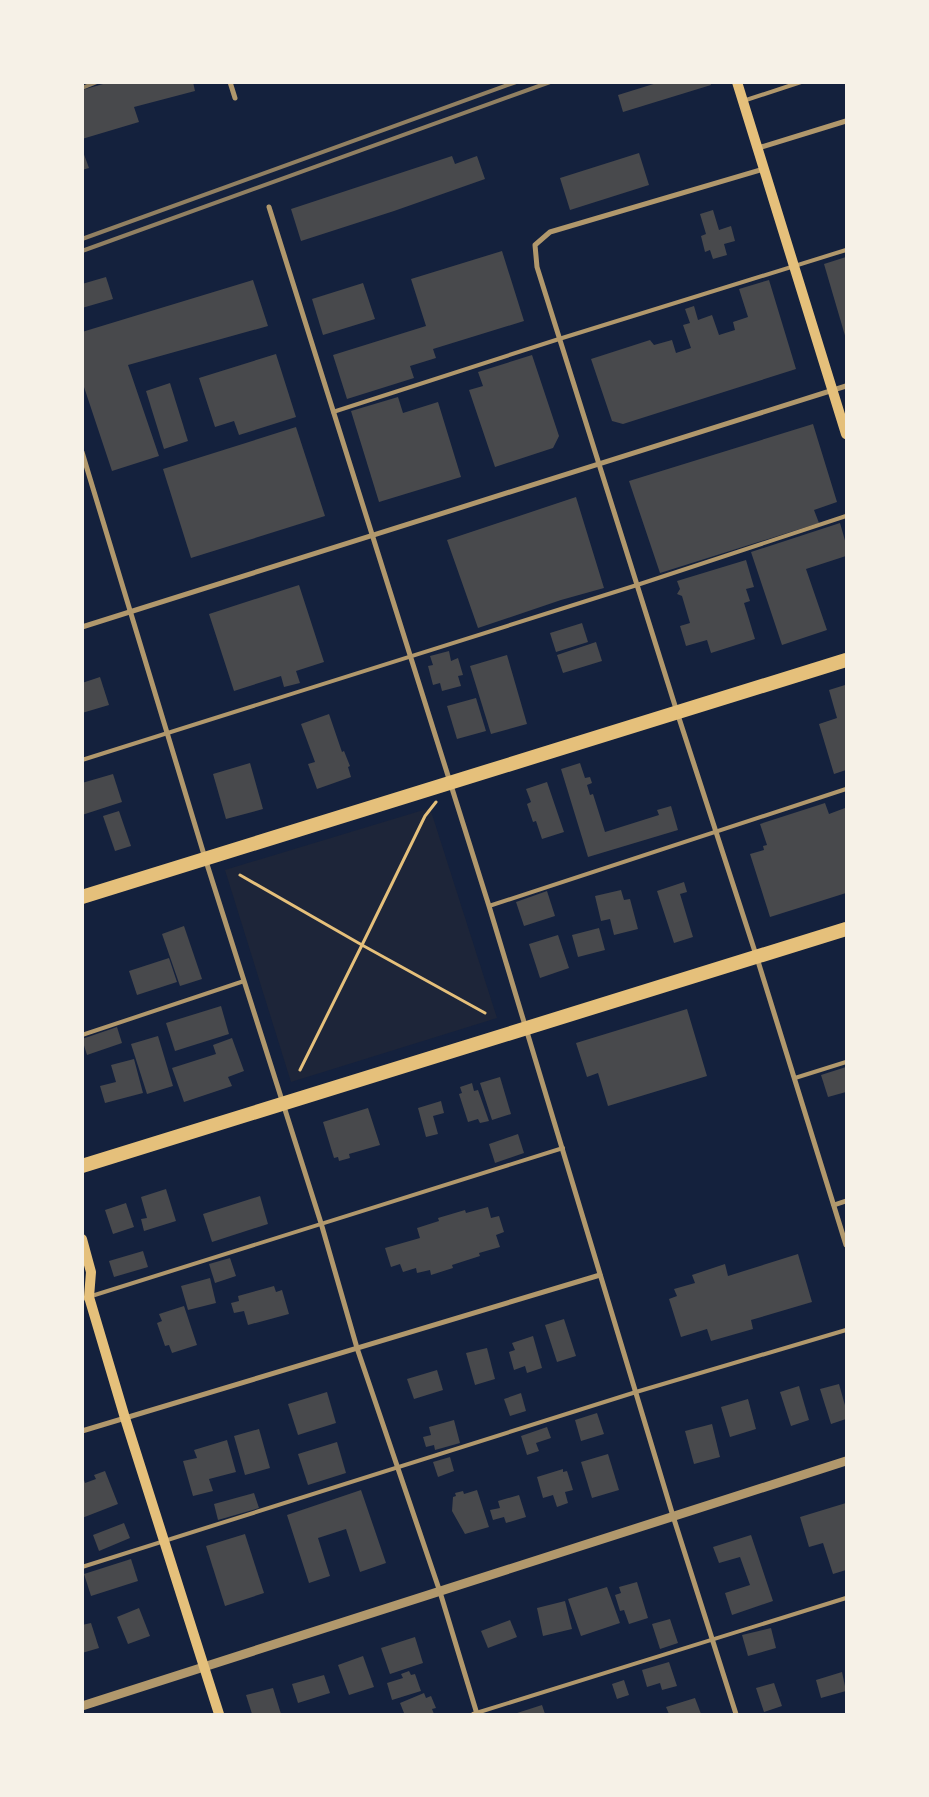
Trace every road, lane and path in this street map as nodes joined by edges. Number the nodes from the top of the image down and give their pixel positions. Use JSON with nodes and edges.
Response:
{"nodes":[{"id":1,"x":230,"y":82,"type":"edge"},
{"id":2,"x":737,"y":82,"type":"edge"},
{"id":3,"x":782,"y":82,"type":"edge"},
{"id":4,"x":801,"y":82,"type":"edge"},
{"id":5,"x":784,"y":88,"type":"junction"},
{"id":6,"x":235,"y":98,"type":"dead end"},
{"id":7,"x":743,"y":100,"type":"junction"},
{"id":8,"x":846,"y":121,"type":"edge"},
{"id":9,"x":758,"y":148,"type":"junction"},
{"id":10,"x":764,"y":169,"type":"junction"},
{"id":11,"x":269,"y":207,"type":"dead end"},
{"id":12,"x":846,"y":250,"type":"edge"},
{"id":13,"x":794,"y":267,"type":"junction"},
{"id":14,"x":559,"y":339,"type":"junction"},
{"id":15,"x":846,"y":386,"type":"edge"},
{"id":16,"x":833,"y":390,"type":"junction"},
{"id":17,"x":333,"y":412,"type":"junction"},
{"id":18,"x":846,"y":434,"type":"edge"},
{"id":19,"x":82,"y":452,"type":"edge"},
{"id":20,"x":599,"y":464,"type":"junction"},
{"id":21,"x":846,"y":516,"type":"edge"},
{"id":22,"x":372,"y":536,"type":"junction"},
{"id":23,"x":637,"y":585,"type":"junction"},
{"id":24,"x":131,"y":612,"type":"junction"},
{"id":25,"x":82,"y":627,"type":"edge"},
{"id":26,"x":411,"y":657,"type":"junction"},
{"id":27,"x":846,"y":660,"type":"edge"},
{"id":28,"x":677,"y":712,"type":"junction"},
{"id":29,"x":168,"y":733,"type":"junction"},
{"id":30,"x":82,"y":760,"type":"edge"},
{"id":31,"x":450,"y":784,"type":"junction"},
{"id":32,"x":846,"y":789,"type":"edge"},
{"id":33,"x":716,"y":832,"type":"junction"},
{"id":34,"x":205,"y":858,"type":"junction"},
{"id":35,"x":240,"y":875,"type":"dead end"},
{"id":36,"x":82,"y":896,"type":"edge"},
{"id":37,"x":489,"y":906,"type":"junction"},
{"id":38,"x":846,"y":930,"type":"edge"},
{"id":39,"x":362,"y":945,"type":"junction"},
{"id":40,"x":757,"y":958,"type":"junction"},
{"id":41,"x":244,"y":981,"type":"junction"},
{"id":42,"x":485,"y":1013,"type":"dead end"},
{"id":43,"x":526,"y":1028,"type":"junction"},
{"id":44,"x":82,"y":1036,"type":"edge"},
{"id":45,"x":846,"y":1062,"type":"edge"},
{"id":46,"x":300,"y":1070,"type":"dead end"},
{"id":47,"x":795,"y":1078,"type":"junction"},
{"id":48,"x":282,"y":1104,"type":"junction"},
{"id":49,"x":562,"y":1148,"type":"junction"},
{"id":50,"x":82,"y":1166,"type":"edge"},
{"id":51,"x":846,"y":1201,"type":"edge"},
{"id":52,"x":834,"y":1205,"type":"junction"},
{"id":53,"x":321,"y":1223,"type":"junction"},
{"id":54,"x":82,"y":1239,"type":"edge"},
{"id":55,"x":846,"y":1245,"type":"edge"},
{"id":56,"x":600,"y":1275,"type":"junction"},
{"id":57,"x":85,"y":1295,"type":"edge"},
{"id":58,"x":846,"y":1330,"type":"edge"},
{"id":59,"x":357,"y":1348,"type":"junction"},
{"id":60,"x":636,"y":1392,"type":"junction"},
{"id":61,"x":125,"y":1418,"type":"junction"},
{"id":62,"x":82,"y":1431,"type":"edge"},
{"id":63,"x":846,"y":1461,"type":"edge"},
{"id":64,"x":396,"y":1468,"type":"junction"},
{"id":65,"x":673,"y":1516,"type":"junction"},
{"id":66,"x":164,"y":1542,"type":"junction"},
{"id":67,"x":82,"y":1568,"type":"edge"},
{"id":68,"x":440,"y":1592,"type":"junction"},
{"id":69,"x":846,"y":1598,"type":"edge"},
{"id":70,"x":713,"y":1640,"type":"junction"},
{"id":71,"x":205,"y":1668,"type":"junction"},
{"id":72,"x":82,"y":1706,"type":"edge"},
{"id":73,"x":219,"y":1714,"type":"edge"},
{"id":74,"x":475,"y":1714,"type":"edge"},
{"id":75,"x":736,"y":1714,"type":"edge"}],
"edges":[{"from":1,"to":6,"type":"street"},
{"from":2,"to":7,"type":"main road"},
{"from":3,"to":5,"type":"lane"},
{"from":4,"to":5,"type":"lane"},
{"from":5,"to":7,"type":"lane"},
{"from":7,"to":9,"type":"main road"},
{"from":8,"to":9,"type":"street"},
{"from":9,"to":10,"type":"main road"},
{"from":10,"to":13,"type":"main road"},
{"from":10,"to":14,"type":"street"},
{"from":11,"to":17,"type":"street"},
{"from":12,"to":13,"type":"lane"},
{"from":13,"to":14,"type":"lane"},
{"from":13,"to":16,"type":"main road"},
{"from":14,"to":17,"type":"lane"},
{"from":14,"to":20,"type":"street"},
{"from":15,"to":16,"type":"street"},
{"from":16,"to":18,"type":"main road"},
{"from":16,"to":20,"type":"street"},
{"from":17,"to":22,"type":"street"},
{"from":19,"to":24,"type":"street"},
{"from":20,"to":22,"type":"street"},
{"from":20,"to":23,"type":"street"},
{"from":21,"to":23,"type":"lane"},
{"from":22,"to":24,"type":"street"},
{"from":22,"to":26,"type":"street"},
{"from":23,"to":26,"type":"lane"},
{"from":23,"to":28,"type":"street"},
{"from":24,"to":25,"type":"street"},
{"from":24,"to":29,"type":"street"},
{"from":26,"to":29,"type":"lane"},
{"from":26,"to":31,"type":"street"},
{"from":27,"to":28,"type":"highway"},
{"from":28,"to":31,"type":"highway"},
{"from":28,"to":33,"type":"street"},
{"from":29,"to":30,"type":"lane"},
{"from":29,"to":34,"type":"street"},
{"from":31,"to":34,"type":"highway"},
{"from":31,"to":37,"type":"street"},
{"from":31,"to":39,"type":"path"},
{"from":32,"to":33,"type":"lane"},
{"from":33,"to":37,"type":"lane"},
{"from":33,"to":40,"type":"street"},
{"from":34,"to":36,"type":"highway"},
{"from":34,"to":41,"type":"street"},
{"from":35,"to":39,"type":"path"},
{"from":37,"to":43,"type":"street"},
{"from":38,"to":40,"type":"highway"},
{"from":39,"to":42,"type":"path"},
{"from":39,"to":46,"type":"path"},
{"from":40,"to":43,"type":"highway"},
{"from":40,"to":47,"type":"street"},
{"from":41,"to":44,"type":"lane"},
{"from":41,"to":48,"type":"street"},
{"from":43,"to":48,"type":"highway"},
{"from":43,"to":49,"type":"street"},
{"from":45,"to":47,"type":"lane"},
{"from":47,"to":52,"type":"street"},
{"from":48,"to":50,"type":"highway"},
{"from":48,"to":53,"type":"street"},
{"from":49,"to":53,"type":"lane"},
{"from":49,"to":56,"type":"street"},
{"from":51,"to":52,"type":"street"},
{"from":52,"to":55,"type":"street"},
{"from":53,"to":57,"type":"lane"},
{"from":53,"to":59,"type":"street"},
{"from":54,"to":57,"type":"main road"},
{"from":56,"to":59,"type":"street"},
{"from":56,"to":60,"type":"street"},
{"from":57,"to":61,"type":"main road"},
{"from":58,"to":60,"type":"lane"},
{"from":59,"to":61,"type":"street"},
{"from":59,"to":64,"type":"street"},
{"from":60,"to":64,"type":"lane"},
{"from":60,"to":65,"type":"street"},
{"from":61,"to":62,"type":"street"},
{"from":61,"to":66,"type":"main road"},
{"from":63,"to":65,"type":"street"},
{"from":64,"to":66,"type":"lane"},
{"from":64,"to":68,"type":"street"},
{"from":65,"to":68,"type":"street"},
{"from":65,"to":70,"type":"street"},
{"from":66,"to":67,"type":"lane"},
{"from":66,"to":71,"type":"main road"},
{"from":68,"to":71,"type":"street"},
{"from":68,"to":74,"type":"street"},
{"from":69,"to":70,"type":"lane"},
{"from":70,"to":74,"type":"lane"},
{"from":70,"to":75,"type":"street"},
{"from":71,"to":72,"type":"street"},
{"from":71,"to":73,"type":"main road"}]}
